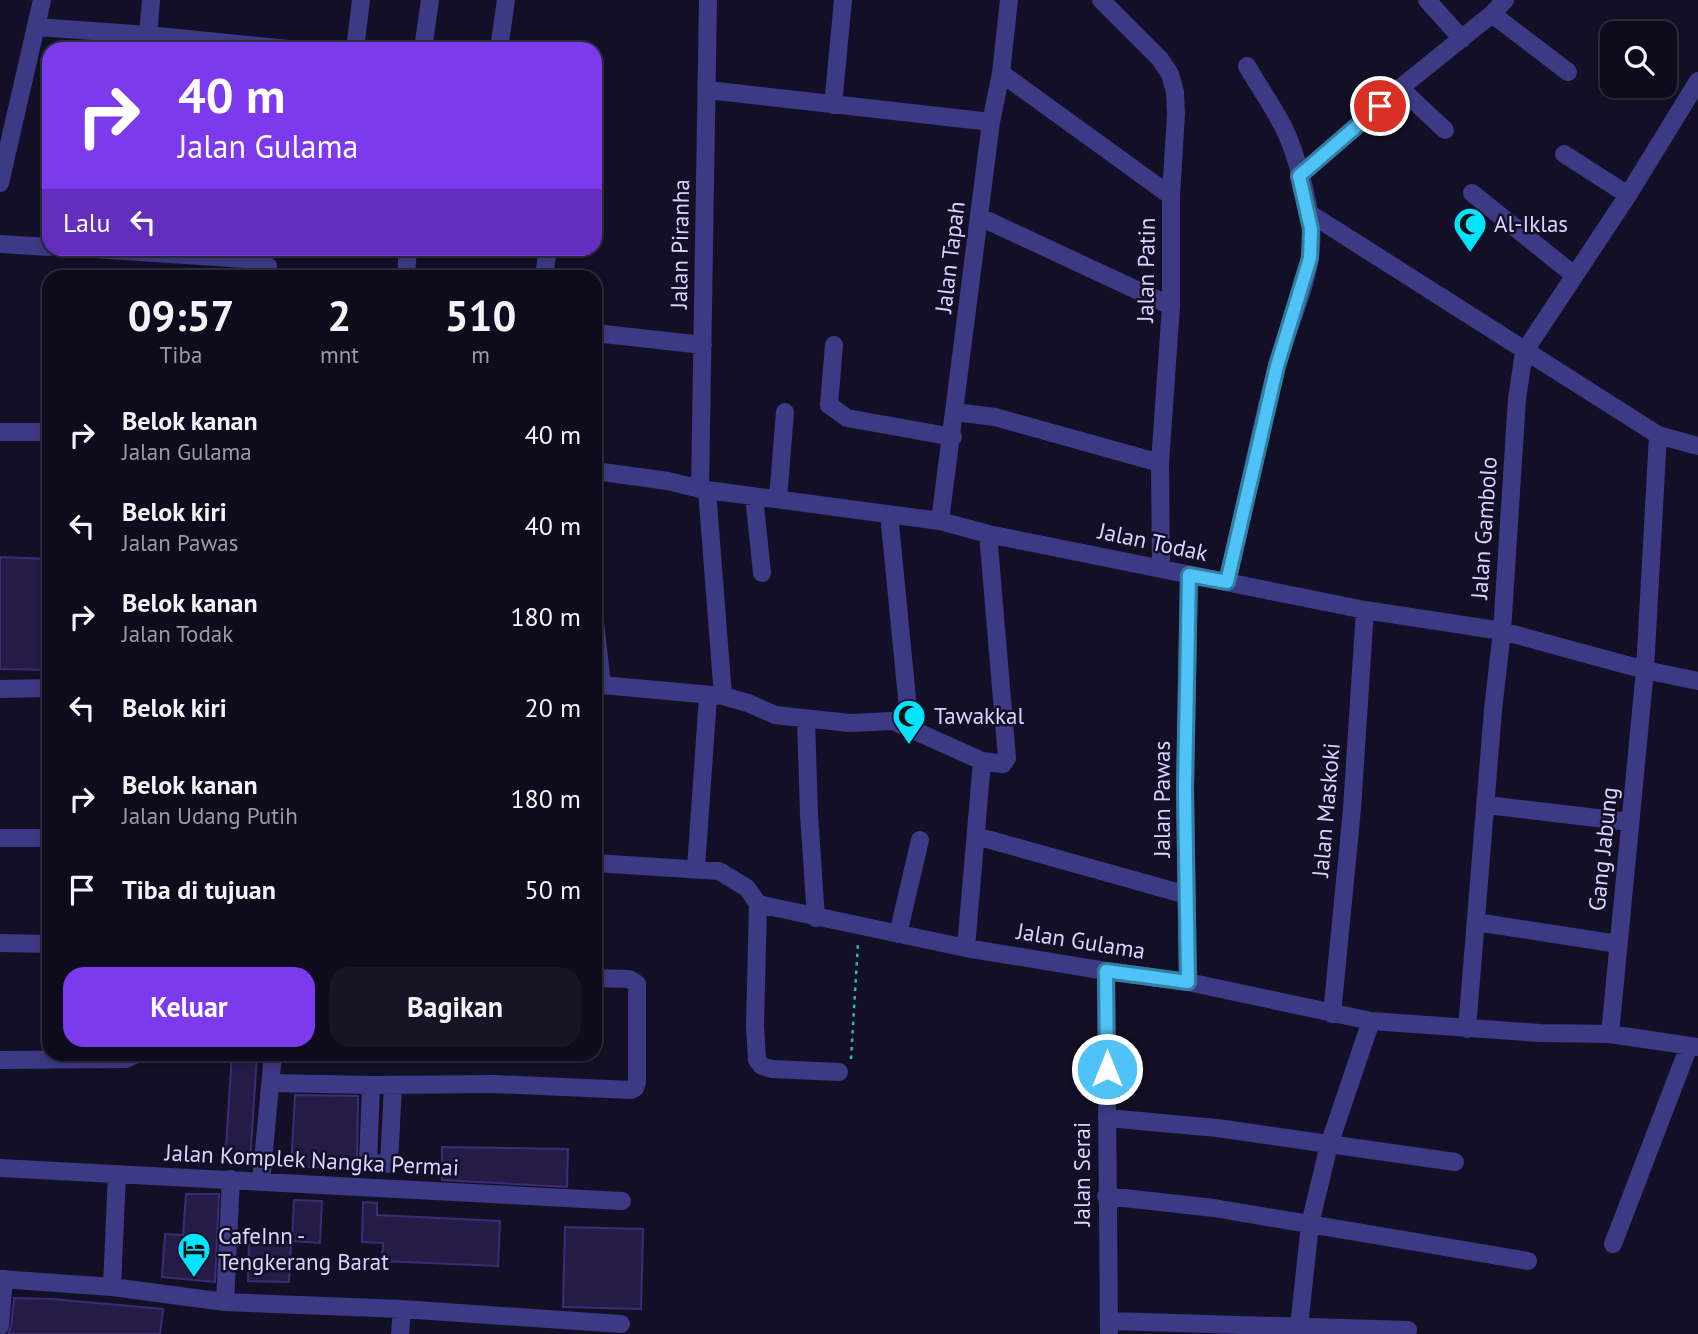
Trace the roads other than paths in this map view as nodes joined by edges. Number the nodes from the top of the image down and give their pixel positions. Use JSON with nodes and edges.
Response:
{"nodes":[{"id":1,"x":42,"y":0,"type":"edge"},
{"id":2,"x":151,"y":0,"type":"edge"},
{"id":3,"x":361,"y":0,"type":"edge"},
{"id":4,"x":430,"y":0,"type":"edge"},
{"id":5,"x":506,"y":0,"type":"edge"},
{"id":6,"x":708,"y":0,"type":"edge"},
{"id":7,"x":843,"y":0,"type":"edge"},
{"id":8,"x":1009,"y":0,"type":"edge"},
{"id":9,"x":1101,"y":0,"type":"edge"},
{"id":10,"x":1427,"y":0,"type":"edge"},
{"id":11,"x":1505,"y":0,"type":"edge"},
{"id":12,"x":1492,"y":14,"type":"junction"},
{"id":13,"x":37,"y":27,"type":"junction"},
{"id":14,"x":148,"y":35,"type":"junction"},
{"id":15,"x":1462,"y":39,"type":"junction"},
{"id":16,"x":218,"y":42,"type":"edge"},
{"id":17,"x":356,"y":42,"type":"edge"},
{"id":18,"x":424,"y":42,"type":"edge"},
{"id":19,"x":500,"y":42,"type":"edge"},
{"id":20,"x":1247,"y":66,"type":"dead end"},
{"id":21,"x":1567,"y":72,"type":"dead end"},
{"id":22,"x":1000,"y":73,"type":"junction"},
{"id":23,"x":1698,"y":81,"type":"edge"},
{"id":24,"x":1400,"y":88,"type":"junction"},
{"id":25,"x":708,"y":90,"type":"junction"},
{"id":26,"x":833,"y":105,"type":"junction"},
{"id":27,"x":1691,"y":108,"type":"edge"},
{"id":28,"x":991,"y":122,"type":"junction"},
{"id":29,"x":1445,"y":130,"type":"dead end"},
{"id":30,"x":1564,"y":154,"type":"dead end"},
{"id":31,"x":1299,"y":176,"type":"junction"},
{"id":32,"x":0,"y":183,"type":"edge"},
{"id":33,"x":1472,"y":193,"type":"dead end"},
{"id":34,"x":1628,"y":195,"type":"junction"},
{"id":35,"x":1171,"y":196,"type":"junction"},
{"id":36,"x":1309,"y":212,"type":"junction"},
{"id":37,"x":980,"y":217,"type":"junction"},
{"id":38,"x":0,"y":244,"type":"edge"},
{"id":39,"x":42,"y":247,"type":"edge"},
{"id":40,"x":200,"y":256,"type":"edge"},
{"id":41,"x":268,"y":270,"type":"edge"},
{"id":42,"x":1574,"y":275,"type":"junction"},
{"id":43,"x":1171,"y":306,"type":"junction"},
{"id":44,"x":602,"y":334,"type":"edge"},
{"id":45,"x":703,"y":345,"type":"junction"},
{"id":46,"x":834,"y":345,"type":"dead end"},
{"id":47,"x":1524,"y":352,"type":"junction"},
{"id":48,"x":785,"y":412,"type":"dead end"},
{"id":49,"x":956,"y":412,"type":"junction"},
{"id":50,"x":0,"y":432,"type":"edge"},
{"id":51,"x":42,"y":432,"type":"edge"},
{"id":52,"x":1658,"y":435,"type":"junction"},
{"id":53,"x":953,"y":438,"type":"junction"},
{"id":54,"x":1698,"y":446,"type":"edge"},
{"id":55,"x":1160,"y":463,"type":"junction"},
{"id":56,"x":602,"y":472,"type":"edge"},
{"id":57,"x":704,"y":489,"type":"junction"},
{"id":58,"x":754,"y":496,"type":"junction"},
{"id":59,"x":778,"y":499,"type":"junction"},
{"id":60,"x":889,"y":514,"type":"junction"},
{"id":61,"x":940,"y":521,"type":"junction"},
{"id":62,"x":988,"y":534,"type":"junction"},
{"id":63,"x":1161,"y":569,"type":"junction"},
{"id":64,"x":762,"y":573,"type":"dead end"},
{"id":65,"x":1189,"y":575,"type":"junction"},
{"id":66,"x":1227,"y":582,"type":"junction"},
{"id":67,"x":1365,"y":610,"type":"junction"},
{"id":68,"x":1502,"y":631,"type":"junction"},
{"id":69,"x":1645,"y":670,"type":"junction"},
{"id":70,"x":1698,"y":681,"type":"edge"},
{"id":71,"x":602,"y":685,"type":"edge"},
{"id":72,"x":42,"y":688,"type":"edge"},
{"id":73,"x":0,"y":689,"type":"edge"},
{"id":74,"x":716,"y":696,"type":"junction"},
{"id":75,"x":806,"y":719,"type":"junction"},
{"id":76,"x":910,"y":729,"type":"junction"},
{"id":77,"x":982,"y":761,"type":"junction"},
{"id":78,"x":1487,"y":805,"type":"junction"},
{"id":79,"x":1630,"y":822,"type":"junction"},
{"id":80,"x":976,"y":836,"type":"junction"},
{"id":81,"x":0,"y":838,"type":"edge"},
{"id":82,"x":42,"y":838,"type":"edge"},
{"id":83,"x":920,"y":840,"type":"dead end"},
{"id":84,"x":602,"y":863,"type":"edge"},
{"id":85,"x":696,"y":868,"type":"junction"},
{"id":86,"x":1187,"y":895,"type":"junction"},
{"id":87,"x":758,"y":905,"type":"junction"},
{"id":88,"x":816,"y":918,"type":"junction"},
{"id":89,"x":1476,"y":922,"type":"junction"},
{"id":90,"x":898,"y":934,"type":"junction"},
{"id":91,"x":0,"y":943,"type":"edge"},
{"id":92,"x":42,"y":944,"type":"edge"},
{"id":93,"x":1618,"y":944,"type":"junction"},
{"id":94,"x":966,"y":948,"type":"junction"},
{"id":95,"x":1106,"y":971,"type":"junction"},
{"id":96,"x":602,"y":978,"type":"edge"},
{"id":97,"x":1188,"y":982,"type":"junction"},
{"id":98,"x":1332,"y":1014,"type":"junction"},
{"id":99,"x":1371,"y":1021,"type":"junction"},
{"id":100,"x":1467,"y":1029,"type":"junction"},
{"id":101,"x":1610,"y":1034,"type":"junction"},
{"id":102,"x":1694,"y":1047,"type":"edge"},
{"id":103,"x":0,"y":1060,"type":"edge"},
{"id":104,"x":42,"y":1060,"type":"edge"},
{"id":105,"x":273,"y":1061,"type":"edge"},
{"id":106,"x":839,"y":1072,"type":"road end"},
{"id":107,"x":271,"y":1083,"type":"junction"},
{"id":108,"x":371,"y":1085,"type":"junction"},
{"id":109,"x":393,"y":1085,"type":"junction"},
{"id":110,"x":1107,"y":1118,"type":"junction"},
{"id":111,"x":1329,"y":1145,"type":"junction"},
{"id":112,"x":1455,"y":1162,"type":"dead end"},
{"id":113,"x":0,"y":1168,"type":"edge"},
{"id":114,"x":262,"y":1172,"type":"dead end"},
{"id":115,"x":117,"y":1174,"type":"junction"},
{"id":116,"x":231,"y":1179,"type":"junction"},
{"id":117,"x":1106,"y":1196,"type":"junction"},
{"id":118,"x":622,"y":1201,"type":"dead end"},
{"id":119,"x":1310,"y":1223,"type":"junction"},
{"id":120,"x":1613,"y":1244,"type":"dead end"},
{"id":121,"x":1528,"y":1261,"type":"dead end"},
{"id":122,"x":2,"y":1279,"type":"edge"},
{"id":123,"x":112,"y":1287,"type":"junction"},
{"id":124,"x":225,"y":1302,"type":"junction"},
{"id":125,"x":401,"y":1320,"type":"edge"},
{"id":126,"x":621,"y":1324,"type":"dead end"},
{"id":127,"x":0,"y":1326,"type":"edge"},
{"id":128,"x":1299,"y":1327,"type":"junction"},
{"id":129,"x":1109,"y":1328,"type":"edge"},
{"id":130,"x":1408,"y":1330,"type":"dead end"}],
"edges":[{"from":1,"to":13,"type":"street"},
{"from":2,"to":14,"type":"street"},
{"from":3,"to":17,"type":"street"},
{"from":4,"to":18,"type":"street"},
{"from":5,"to":19,"type":"street"},
{"from":6,"to":25,"type":"street","name":"Jalan Piranha"},
{"from":7,"to":26,"type":"street"},
{"from":8,"to":22,"type":"street","name":"Jalan Tapah"},
{"from":9,"to":35,"type":"street","name":"Jalan Patin"},
{"from":10,"to":15,"type":"street"},
{"from":11,"to":12,"type":"street"},
{"from":12,"to":15,"type":"street"},
{"from":12,"to":21,"type":"street"},
{"from":13,"to":14,"type":"street"},
{"from":13,"to":32,"type":"street"},
{"from":14,"to":16,"type":"street"},
{"from":15,"to":24,"type":"street"},
{"from":20,"to":31,"type":"street"},
{"from":22,"to":28,"type":"street","name":"Jalan Tapah"},
{"from":22,"to":35,"type":"street"},
{"from":23,"to":27,"type":"street","name":"Jalan Gambolo"},
{"from":24,"to":29,"type":"street"},
{"from":24,"to":31,"type":"street"},
{"from":25,"to":26,"type":"street"},
{"from":25,"to":45,"type":"street","name":"Jalan Piranha"},
{"from":26,"to":28,"type":"street"},
{"from":27,"to":34,"type":"street","name":"Jalan Gambolo"},
{"from":28,"to":37,"type":"street","name":"Jalan Tapah"},
{"from":30,"to":34,"type":"street"},
{"from":31,"to":36,"type":"street"},
{"from":33,"to":42,"type":"street"},
{"from":34,"to":42,"type":"street","name":"Jalan Gambolo"},
{"from":35,"to":43,"type":"street","name":"Jalan Patin"},
{"from":36,"to":47,"type":"street"},
{"from":36,"to":66,"type":"street"},
{"from":37,"to":43,"type":"street"},
{"from":37,"to":49,"type":"street","name":"Jalan Tapah"},
{"from":38,"to":39,"type":"street"},
{"from":40,"to":41,"type":"street"},
{"from":42,"to":47,"type":"street","name":"Jalan Gambolo"},
{"from":43,"to":55,"type":"street","name":"Jalan Patin"},
{"from":44,"to":45,"type":"street"},
{"from":45,"to":57,"type":"street","name":"Jalan Piranha"},
{"from":46,"to":53,"type":"street"},
{"from":47,"to":52,"type":"street"},
{"from":47,"to":68,"type":"street","name":"Jalan Gambolo"},
{"from":48,"to":59,"type":"street"},
{"from":49,"to":53,"type":"street","name":"Jalan Tapah"},
{"from":49,"to":55,"type":"street"},
{"from":50,"to":51,"type":"street"},
{"from":52,"to":54,"type":"street"},
{"from":52,"to":69,"type":"street","name":"Gang Jabung"},
{"from":53,"to":61,"type":"street","name":"Jalan Tapah"},
{"from":55,"to":63,"type":"street","name":"Jalan Patin"},
{"from":56,"to":57,"type":"street","name":"Jalan Todak"},
{"from":57,"to":58,"type":"street","name":"Jalan Todak"},
{"from":57,"to":74,"type":"street","name":"Jalan Piranha"},
{"from":58,"to":59,"type":"street","name":"Jalan Todak"},
{"from":58,"to":64,"type":"street"},
{"from":59,"to":60,"type":"street","name":"Jalan Todak"},
{"from":60,"to":61,"type":"street","name":"Jalan Todak"},
{"from":60,"to":76,"type":"street"},
{"from":61,"to":62,"type":"street","name":"Jalan Todak"},
{"from":62,"to":63,"type":"street","name":"Jalan Todak"},
{"from":62,"to":77,"type":"street"},
{"from":63,"to":65,"type":"street","name":"Jalan Todak"},
{"from":65,"to":66,"type":"street","name":"Jalan Todak"},
{"from":65,"to":86,"type":"street","name":"Jalan Pawas"},
{"from":66,"to":67,"type":"street","name":"Jalan Todak"},
{"from":67,"to":68,"type":"street","name":"Jalan Todak"},
{"from":67,"to":98,"type":"street","name":"Jalan Maskoki"},
{"from":68,"to":69,"type":"street","name":"Jalan Todak"},
{"from":68,"to":78,"type":"street","name":"Jalan Gambolo"},
{"from":69,"to":70,"type":"street","name":"Jalan Todak"},
{"from":69,"to":79,"type":"street","name":"Gang Jabung"},
{"from":71,"to":74,"type":"street"},
{"from":72,"to":73,"type":"street"},
{"from":74,"to":75,"type":"street"},
{"from":74,"to":85,"type":"street","name":"Jalan Piranha"},
{"from":75,"to":76,"type":"street"},
{"from":75,"to":88,"type":"street"},
{"from":76,"to":77,"type":"street"},
{"from":77,"to":80,"type":"street"},
{"from":78,"to":79,"type":"street"},
{"from":78,"to":89,"type":"street","name":"Jalan Gambolo"},
{"from":79,"to":93,"type":"street","name":"Gang Jabung"},
{"from":80,"to":86,"type":"street"},
{"from":80,"to":94,"type":"street"},
{"from":81,"to":82,"type":"street"},
{"from":83,"to":90,"type":"street"},
{"from":84,"to":85,"type":"street"},
{"from":85,"to":87,"type":"street"},
{"from":86,"to":97,"type":"street","name":"Jalan Pawas"},
{"from":87,"to":88,"type":"street","name":"Jalan Gulama"},
{"from":87,"to":106,"type":"street"},
{"from":88,"to":90,"type":"street","name":"Jalan Gulama"},
{"from":89,"to":93,"type":"street"},
{"from":89,"to":100,"type":"street","name":"Jalan Gambolo"},
{"from":90,"to":94,"type":"street","name":"Jalan Gulama"},
{"from":91,"to":92,"type":"street"},
{"from":93,"to":101,"type":"street","name":"Gang Jabung"},
{"from":94,"to":95,"type":"street","name":"Jalan Gulama"},
{"from":95,"to":97,"type":"street","name":"Jalan Gulama"},
{"from":95,"to":110,"type":"street","name":"Jalan Serai"},
{"from":96,"to":109,"type":"street"},
{"from":97,"to":98,"type":"street","name":"Jalan Gulama"},
{"from":98,"to":99,"type":"street","name":"Jalan Gulama"},
{"from":99,"to":100,"type":"street","name":"Jalan Gulama"},
{"from":99,"to":111,"type":"street"},
{"from":100,"to":101,"type":"street","name":"Jalan Gulama"},
{"from":101,"to":102,"type":"street","name":"Jalan Gulama"},
{"from":102,"to":120,"type":"street"},
{"from":103,"to":104,"type":"street"},
{"from":105,"to":107,"type":"street"},
{"from":107,"to":108,"type":"street"},
{"from":107,"to":114,"type":"street"},
{"from":108,"to":109,"type":"street"},
{"from":108,"to":109,"type":"street"},
{"from":110,"to":111,"type":"street"},
{"from":110,"to":117,"type":"street","name":"Jalan Serai"},
{"from":111,"to":112,"type":"street"},
{"from":111,"to":119,"type":"street"},
{"from":113,"to":115,"type":"street","name":"Jalan Komplek Nangka Permai"},
{"from":115,"to":116,"type":"street","name":"Jalan Komplek Nangka Permai"},
{"from":115,"to":123,"type":"street"},
{"from":116,"to":118,"type":"street","name":"Jalan Komplek Nangka Permai"},
{"from":116,"to":124,"type":"street"},
{"from":117,"to":119,"type":"street"},
{"from":117,"to":129,"type":"street","name":"Jalan Serai"},
{"from":119,"to":121,"type":"street"},
{"from":119,"to":128,"type":"street"},
{"from":122,"to":123,"type":"street"},
{"from":122,"to":127,"type":"street"},
{"from":123,"to":124,"type":"street"},
{"from":124,"to":125,"type":"street"},
{"from":125,"to":126,"type":"street"},
{"from":128,"to":129,"type":"street"},
{"from":128,"to":130,"type":"street"}]}
